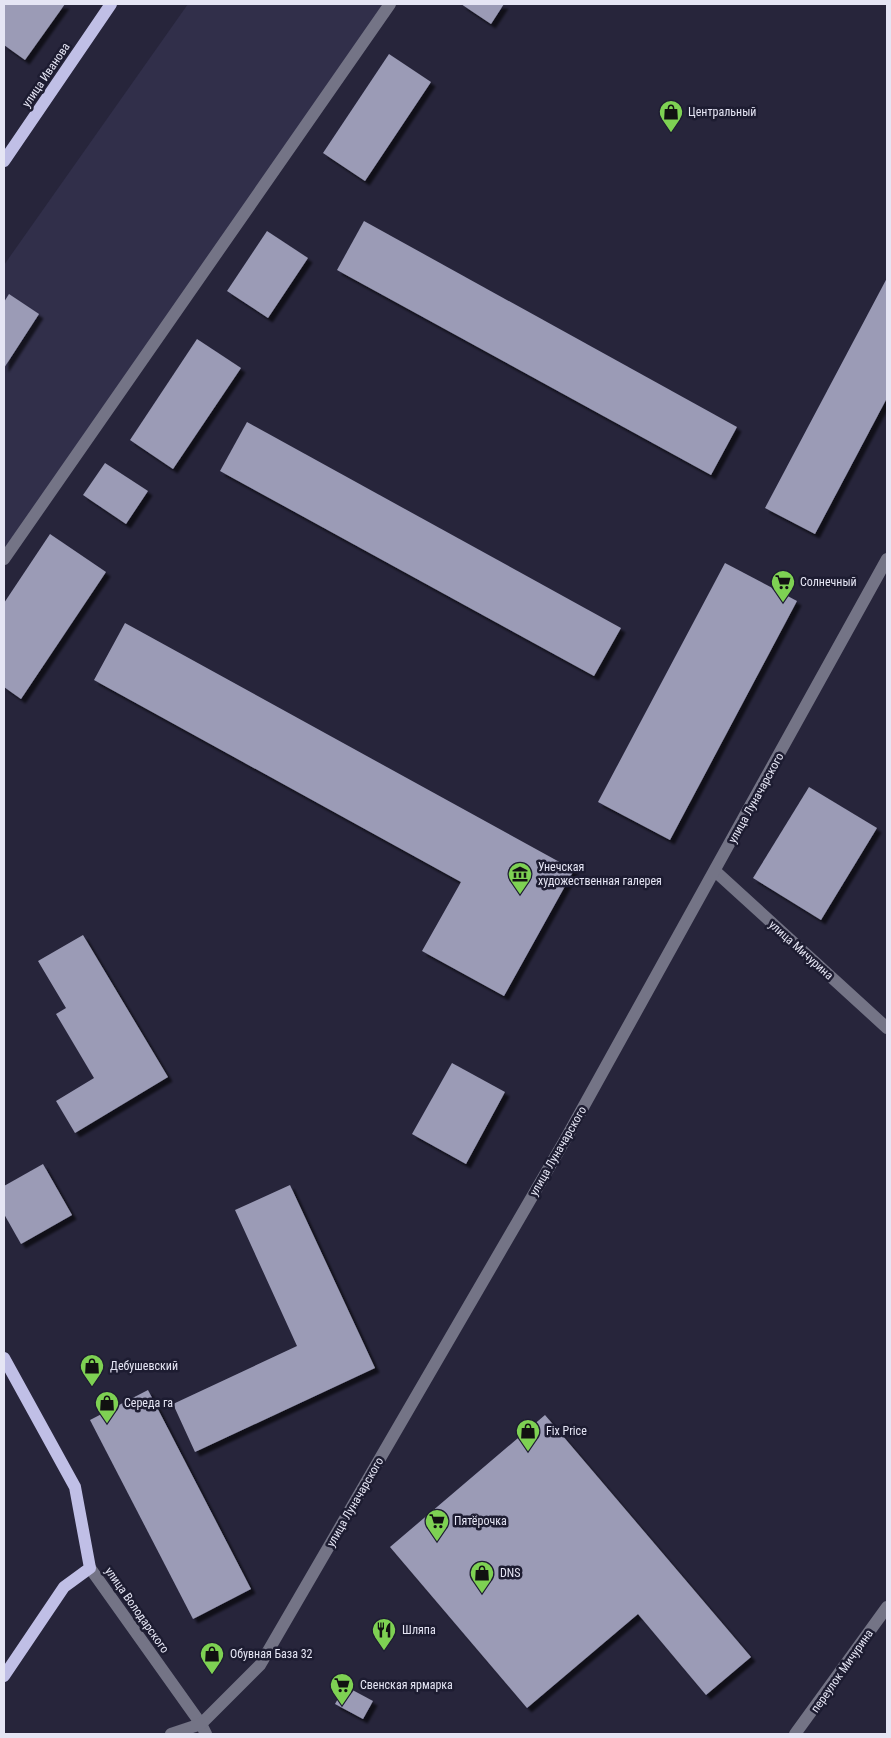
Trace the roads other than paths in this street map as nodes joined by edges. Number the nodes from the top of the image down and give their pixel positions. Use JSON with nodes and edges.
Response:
{"nodes":[{"id":1,"x":112,"y":4,"type":"edge"},
{"id":2,"x":390,"y":4,"type":"edge"},
{"id":3,"x":4,"y":161,"type":"edge"},
{"id":4,"x":4,"y":559,"type":"edge"},
{"id":5,"x":887,"y":559,"type":"edge"},
{"id":6,"x":715,"y":871,"type":"junction"},
{"id":7,"x":887,"y":1028,"type":"edge"},
{"id":8,"x":4,"y":1358,"type":"edge"},
{"id":9,"x":90,"y":1568,"type":"junction"},
{"id":10,"x":887,"y":1607,"type":"edge"},
{"id":11,"x":4,"y":1676,"type":"edge"},
{"id":12,"x":204,"y":1729,"type":"edge"},
{"id":13,"x":171,"y":1734,"type":"edge"},
{"id":14,"x":795,"y":1734,"type":"edge"}],
"edges":[{"from":1,"to":3,"type":"main road","name":"улица Иванова"},
{"from":2,"to":4,"type":"street"},
{"from":5,"to":6,"type":"street","name":"улица Луначарского"},
{"from":6,"to":7,"type":"street","name":"улица Мичурина"},
{"from":6,"to":12,"type":"street","name":"улица Луначарского"},
{"from":8,"to":9,"type":"main road","name":"улица Володарского"},
{"from":9,"to":11,"type":"main road"},
{"from":9,"to":12,"type":"street","name":"улица Володарского"},
{"from":10,"to":14,"type":"street","name":"переулок Мичурина"},
{"from":12,"to":13,"type":"street"}]}
